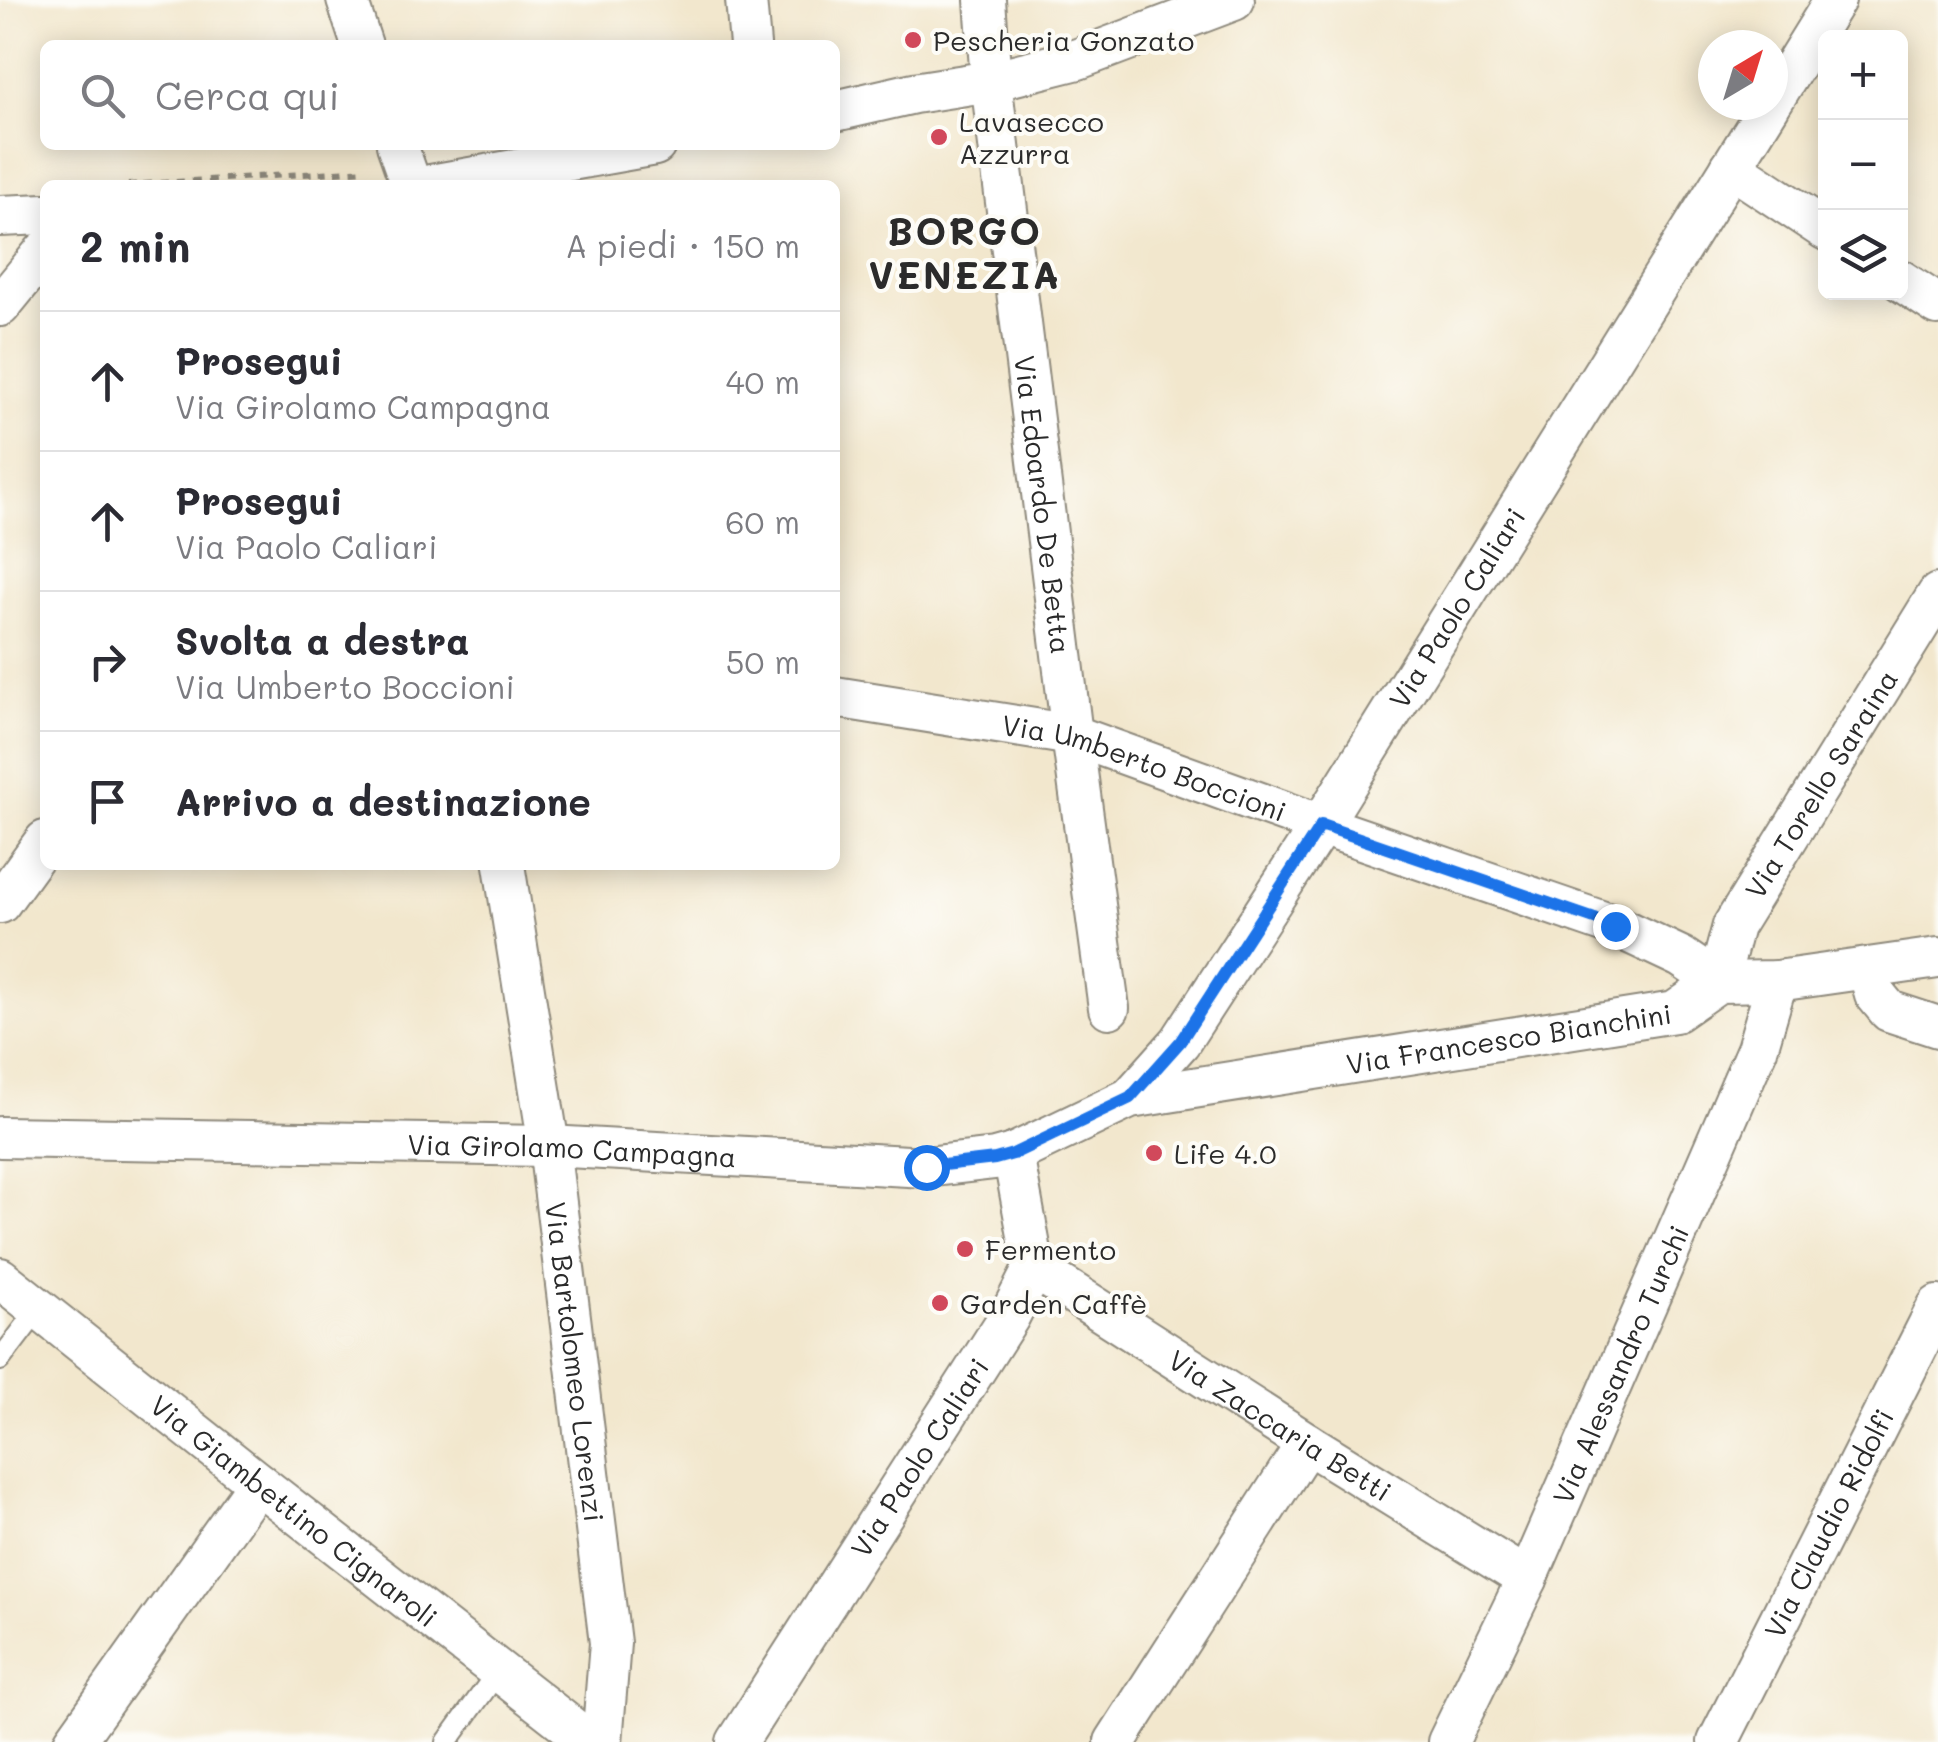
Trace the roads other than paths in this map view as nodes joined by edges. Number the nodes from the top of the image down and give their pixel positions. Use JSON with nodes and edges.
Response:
{"nodes":[{"id":1,"x":347,"y":0,"type":"edge"},
{"id":2,"x":746,"y":0,"type":"edge"},
{"id":3,"x":985,"y":0,"type":"edge"},
{"id":4,"x":1234,"y":0,"type":"edge"},
{"id":5,"x":1835,"y":0,"type":"edge"},
{"id":6,"x":360,"y":40,"type":"edge"},
{"id":7,"x":750,"y":40,"type":"edge"},
{"id":8,"x":1788,"y":75,"type":"edge"},
{"id":9,"x":991,"y":80,"type":"junction"},
{"id":10,"x":840,"y":110,"type":"edge"},
{"id":11,"x":1760,"y":120,"type":"edge"},
{"id":12,"x":608,"y":150,"type":"edge"},
{"id":13,"x":1731,"y":167,"type":"junction"},
{"id":14,"x":411,"y":171,"type":"edge"},
{"id":15,"x":40,"y":214,"type":"edge"},
{"id":16,"x":0,"y":216,"type":"edge"},
{"id":17,"x":1818,"y":225,"type":"edge"},
{"id":18,"x":40,"y":257,"type":"edge"},
{"id":19,"x":1908,"y":285,"type":"edge"},
{"id":20,"x":1938,"y":305,"type":"edge"},
{"id":21,"x":0,"y":306,"type":"edge"},
{"id":22,"x":1938,"y":594,"type":"edge"},
{"id":23,"x":840,"y":698,"type":"edge"},
{"id":24,"x":1072,"y":735,"type":"junction"},
{"id":25,"x":1321,"y":825,"type":"junction"},
{"id":26,"x":40,"y":848,"type":"edge"},
{"id":27,"x":505,"y":870,"type":"edge"},
{"id":28,"x":0,"y":903,"type":"edge"},
{"id":29,"x":1938,"y":958,"type":"edge"},
{"id":30,"x":1868,"y":969,"type":"junction"},
{"id":31,"x":1776,"y":981,"type":"junction"},
{"id":32,"x":1718,"y":982,"type":"junction"},
{"id":33,"x":1109,"y":1008,"type":"dead end"},
{"id":34,"x":1938,"y":1027,"type":"edge"},
{"id":35,"x":1130,"y":1098,"type":"junction"},
{"id":36,"x":0,"y":1137,"type":"edge"},
{"id":37,"x":548,"y":1146,"type":"junction"},
{"id":38,"x":1013,"y":1154,"type":"junction"},
{"id":39,"x":1034,"y":1268,"type":"junction"},
{"id":40,"x":0,"y":1278,"type":"edge"},
{"id":41,"x":1938,"y":1306,"type":"edge"},
{"id":42,"x":38,"y":1310,"type":"junction"},
{"id":43,"x":0,"y":1360,"type":"edge"},
{"id":44,"x":1307,"y":1443,"type":"junction"},
{"id":45,"x":258,"y":1483,"type":"junction"},
{"id":46,"x":1527,"y":1579,"type":"junction"},
{"id":47,"x":500,"y":1670,"type":"junction"},
{"id":48,"x":74,"y":1742,"type":"edge"},
{"id":49,"x":447,"y":1742,"type":"edge"},
{"id":50,"x":590,"y":1742,"type":"edge"},
{"id":51,"x":602,"y":1742,"type":"edge"},
{"id":52,"x":737,"y":1742,"type":"edge"},
{"id":53,"x":1116,"y":1742,"type":"edge"},
{"id":54,"x":1448,"y":1742,"type":"edge"},
{"id":55,"x":1718,"y":1742,"type":"edge"}],
"edges":[{"from":1,"to":6,"type":"street"},
{"from":2,"to":7,"type":"street"},
{"from":3,"to":9,"type":"street","name":"Via Edoardo De Betta"},
{"from":4,"to":9,"type":"street"},
{"from":5,"to":8,"type":"street","name":"Via Paolo Caliari"},
{"from":9,"to":10,"type":"street"},
{"from":9,"to":24,"type":"street","name":"Via Edoardo De Betta"},
{"from":11,"to":13,"type":"street","name":"Via Paolo Caliari"},
{"from":12,"to":14,"type":"street"},
{"from":13,"to":17,"type":"street"},
{"from":13,"to":25,"type":"street","name":"Via Paolo Caliari"},
{"from":15,"to":16,"type":"street"},
{"from":18,"to":21,"type":"street"},
{"from":19,"to":20,"type":"street"},
{"from":22,"to":32,"type":"street","name":"Via Torello Saraina"},
{"from":23,"to":24,"type":"street","name":"Via Umberto Boccioni"},
{"from":24,"to":25,"type":"street","name":"Via Umberto Boccioni"},
{"from":24,"to":33,"type":"street","name":"Via Edoardo De Betta"},
{"from":25,"to":32,"type":"street","name":"Via Umberto Boccioni"},
{"from":25,"to":35,"type":"street","name":"Via Paolo Caliari"},
{"from":26,"to":28,"type":"street"},
{"from":27,"to":37,"type":"street","name":"Via Bartolomeo Lorenzi"},
{"from":29,"to":30,"type":"street"},
{"from":30,"to":31,"type":"street"},
{"from":30,"to":34,"type":"street"},
{"from":31,"to":32,"type":"street"},
{"from":31,"to":46,"type":"street","name":"Via Alessandro Turchi"},
{"from":32,"to":35,"type":"street","name":"Via Francesco Bianchini"},
{"from":35,"to":38,"type":"street","name":"Via Girolamo Campagna"},
{"from":36,"to":37,"type":"street","name":"Via Girolamo Campagna"},
{"from":37,"to":38,"type":"street","name":"Via Girolamo Campagna"},
{"from":37,"to":51,"type":"street","name":"Via Bartolomeo Lorenzi"},
{"from":38,"to":39,"type":"street"},
{"from":39,"to":44,"type":"street","name":"Via Zaccaria Betti"},
{"from":39,"to":52,"type":"street","name":"Via Paolo Caliari"},
{"from":40,"to":42,"type":"street","name":"Via Giambettino Cignaroli"},
{"from":41,"to":55,"type":"street","name":"Via Claudio Ridolfi"},
{"from":42,"to":43,"type":"lane"},
{"from":42,"to":45,"type":"street","name":"Via Giambettino Cignaroli"},
{"from":44,"to":46,"type":"street","name":"Via Zaccaria Betti"},
{"from":44,"to":53,"type":"street"},
{"from":45,"to":47,"type":"street","name":"Via Giambettino Cignaroli"},
{"from":45,"to":48,"type":"street"},
{"from":46,"to":54,"type":"street","name":"Via Alessandro Turchi"},
{"from":47,"to":49,"type":"lane"},
{"from":47,"to":50,"type":"street","name":"Via Giambettino Cignaroli"}]}
